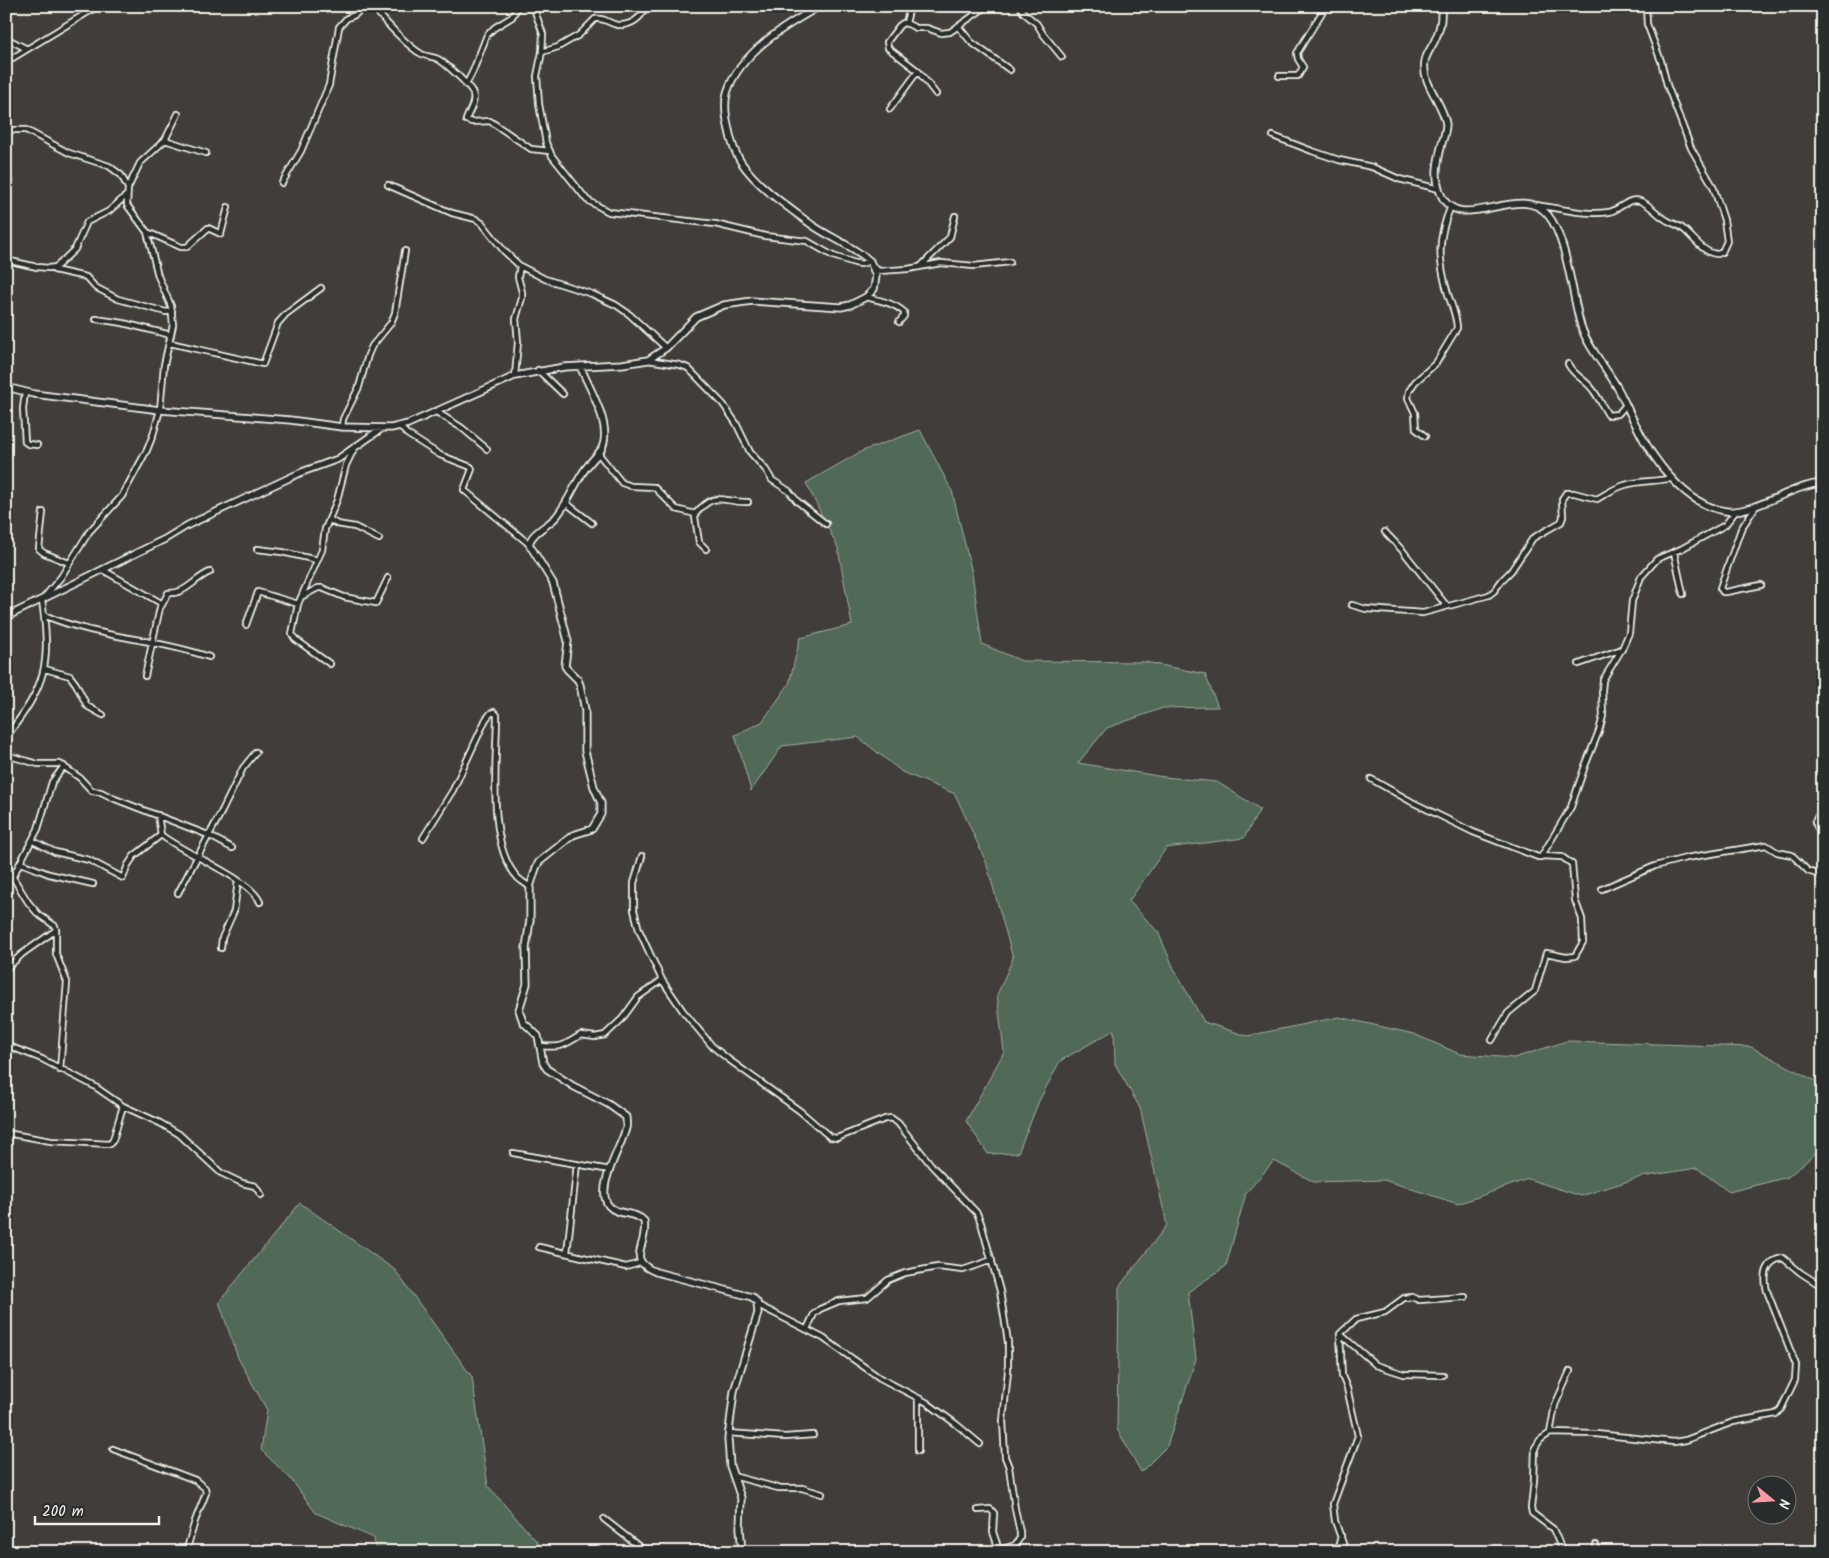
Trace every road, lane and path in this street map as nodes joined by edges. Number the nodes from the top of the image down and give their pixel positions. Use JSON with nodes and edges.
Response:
{"nodes":[{"id":1,"x":98,"y":6,"type":"edge"},
{"id":2,"x":364,"y":6,"type":"edge"},
{"id":3,"x":374,"y":6,"type":"edge"},
{"id":4,"x":518,"y":6,"type":"edge"},
{"id":5,"x":533,"y":6,"type":"edge"},
{"id":6,"x":645,"y":6,"type":"edge"},
{"id":7,"x":820,"y":6,"type":"edge"},
{"id":8,"x":910,"y":6,"type":"edge"},
{"id":9,"x":987,"y":6,"type":"edge"},
{"id":10,"x":1020,"y":6,"type":"edge"},
{"id":11,"x":1326,"y":6,"type":"edge"},
{"id":12,"x":1441,"y":6,"type":"edge"},
{"id":13,"x":1646,"y":6,"type":"edge"},
{"id":14,"x":906,"y":23,"type":"junction"},
{"id":15,"x":958,"y":26,"type":"junction"},
{"id":16,"x":6,"y":38,"type":"edge"},
{"id":17,"x":27,"y":49,"type":"junction"},
{"id":18,"x":542,"y":52,"type":"junction"},
{"id":19,"x":1062,"y":57,"type":"dead end"},
{"id":20,"x":6,"y":62,"type":"edge"},
{"id":21,"x":1010,"y":70,"type":"dead end"},
{"id":22,"x":918,"y":71,"type":"junction"},
{"id":23,"x":1279,"y":76,"type":"dead end"},
{"id":24,"x":466,"y":84,"type":"junction"},
{"id":25,"x":936,"y":94,"type":"dead end"},
{"id":26,"x":890,"y":109,"type":"dead end"},
{"id":27,"x":178,"y":114,"type":"dead end"},
{"id":28,"x":6,"y":130,"type":"edge"},
{"id":29,"x":1273,"y":136,"type":"dead end"},
{"id":30,"x":165,"y":140,"type":"junction"},
{"id":31,"x":550,"y":151,"type":"junction"},
{"id":32,"x":206,"y":154,"type":"dead end"},
{"id":33,"x":10,"y":182,"type":"dead end"},
{"id":34,"x":282,"y":183,"type":"dead end"},
{"id":35,"x":388,"y":185,"type":"dead end"},
{"id":36,"x":128,"y":188,"type":"junction"},
{"id":37,"x":1439,"y":189,"type":"junction"},
{"id":38,"x":127,"y":195,"type":"junction"},
{"id":39,"x":6,"y":196,"type":"edge"},
{"id":40,"x":1536,"y":205,"type":"junction"},
{"id":41,"x":1451,"y":206,"type":"junction"},
{"id":42,"x":228,"y":207,"type":"dead end"},
{"id":43,"x":956,"y":216,"type":"dead end"},
{"id":44,"x":147,"y":232,"type":"junction"},
{"id":45,"x":405,"y":251,"type":"dead end"},
{"id":46,"x":6,"y":260,"type":"edge"},
{"id":47,"x":870,"y":261,"type":"junction"},
{"id":48,"x":1010,"y":262,"type":"dead end"},
{"id":49,"x":520,"y":266,"type":"junction"},
{"id":50,"x":920,"y":267,"type":"junction"},
{"id":51,"x":53,"y":268,"type":"junction"},
{"id":52,"x":875,"y":268,"type":"junction"},
{"id":53,"x":321,"y":288,"type":"dead end"},
{"id":54,"x":866,"y":297,"type":"junction"},
{"id":55,"x":172,"y":311,"type":"junction"},
{"id":56,"x":96,"y":319,"type":"dead end"},
{"id":57,"x":899,"y":322,"type":"dead end"},
{"id":58,"x":171,"y":335,"type":"junction"},
{"id":59,"x":170,"y":343,"type":"junction"},
{"id":60,"x":666,"y":348,"type":"junction"},
{"id":61,"x":648,"y":360,"type":"junction"},
{"id":62,"x":1568,"y":364,"type":"dead end"},
{"id":63,"x":580,"y":366,"type":"junction"},
{"id":64,"x":538,"y":370,"type":"junction"},
{"id":65,"x":515,"y":376,"type":"junction"},
{"id":66,"x":6,"y":387,"type":"edge"},
{"id":67,"x":25,"y":392,"type":"junction"},
{"id":68,"x":563,"y":394,"type":"dead end"},
{"id":69,"x":1626,"y":405,"type":"junction"},
{"id":70,"x":160,"y":410,"type":"junction"},
{"id":71,"x":435,"y":411,"type":"junction"},
{"id":72,"x":342,"y":427,"type":"junction"},
{"id":73,"x":400,"y":427,"type":"junction"},
{"id":74,"x":382,"y":429,"type":"junction"},
{"id":75,"x":1425,"y":436,"type":"dead end"},
{"id":76,"x":37,"y":445,"type":"dead end"},
{"id":77,"x":354,"y":449,"type":"junction"},
{"id":78,"x":487,"y":449,"type":"dead end"},
{"id":79,"x":598,"y":453,"type":"junction"},
{"id":80,"x":1672,"y":478,"type":"junction"},
{"id":81,"x":1823,"y":483,"type":"edge"},
{"id":82,"x":748,"y":502,"type":"dead end"},
{"id":83,"x":566,"y":503,"type":"junction"},
{"id":84,"x":1756,"y":505,"type":"junction"},
{"id":85,"x":1736,"y":511,"type":"junction"},
{"id":86,"x":43,"y":512,"type":"dead end"},
{"id":87,"x":695,"y":514,"type":"junction"},
{"id":88,"x":329,"y":519,"type":"junction"},
{"id":89,"x":592,"y":523,"type":"dead end"},
{"id":90,"x":826,"y":524,"type":"dead end"},
{"id":91,"x":1385,"y":532,"type":"dead end"},
{"id":92,"x":379,"y":539,"type":"dead end"},
{"id":93,"x":529,"y":544,"type":"junction"},
{"id":94,"x":257,"y":549,"type":"dead end"},
{"id":95,"x":706,"y":549,"type":"dead end"},
{"id":96,"x":1674,"y":552,"type":"junction"},
{"id":97,"x":317,"y":560,"type":"junction"},
{"id":98,"x":69,"y":563,"type":"junction"},
{"id":99,"x":103,"y":570,"type":"junction"},
{"id":100,"x":210,"y":572,"type":"dead end"},
{"id":101,"x":388,"y":578,"type":"dead end"},
{"id":102,"x":1761,"y":585,"type":"dead end"},
{"id":103,"x":1683,"y":594,"type":"dead end"},
{"id":104,"x":301,"y":597,"type":"junction"},
{"id":105,"x":42,"y":600,"type":"junction"},
{"id":106,"x":298,"y":604,"type":"junction"},
{"id":107,"x":1352,"y":604,"type":"dead end"},
{"id":108,"x":162,"y":605,"type":"junction"},
{"id":109,"x":1446,"y":605,"type":"junction"},
{"id":110,"x":44,"y":615,"type":"junction"},
{"id":111,"x":6,"y":617,"type":"edge"},
{"id":112,"x":246,"y":625,"type":"dead end"},
{"id":113,"x":152,"y":642,"type":"junction"},
{"id":114,"x":1622,"y":649,"type":"junction"},
{"id":115,"x":209,"y":657,"type":"dead end"},
{"id":116,"x":330,"y":664,"type":"dead end"},
{"id":117,"x":1579,"y":664,"type":"dead end"},
{"id":118,"x":45,"y":669,"type":"junction"},
{"id":119,"x":145,"y":676,"type":"dead end"},
{"id":120,"x":103,"y":715,"type":"dead end"},
{"id":121,"x":6,"y":737,"type":"edge"},
{"id":122,"x":256,"y":752,"type":"dead end"},
{"id":123,"x":6,"y":755,"type":"edge"},
{"id":124,"x":64,"y":766,"type":"junction"},
{"id":125,"x":1371,"y":779,"type":"dead end"},
{"id":126,"x":1823,"y":804,"type":"edge"},
{"id":127,"x":158,"y":815,"type":"junction"},
{"id":128,"x":161,"y":835,"type":"junction"},
{"id":129,"x":208,"y":835,"type":"junction"},
{"id":130,"x":423,"y":838,"type":"dead end"},
{"id":131,"x":1823,"y":840,"type":"edge"},
{"id":132,"x":33,"y":841,"type":"junction"},
{"id":133,"x":232,"y":848,"type":"dead end"},
{"id":134,"x":642,"y":856,"type":"dead end"},
{"id":135,"x":1542,"y":856,"type":"junction"},
{"id":136,"x":197,"y":858,"type":"junction"},
{"id":137,"x":21,"y":863,"type":"junction"},
{"id":138,"x":6,"y":866,"type":"edge"},
{"id":139,"x":1823,"y":876,"type":"edge"},
{"id":140,"x":12,"y":878,"type":"junction"},
{"id":141,"x":238,"y":881,"type":"junction"},
{"id":142,"x":93,"y":884,"type":"dead end"},
{"id":143,"x":530,"y":887,"type":"junction"},
{"id":144,"x":1602,"y":889,"type":"dead end"},
{"id":145,"x":178,"y":893,"type":"dead end"},
{"id":146,"x":260,"y":902,"type":"dead end"},
{"id":147,"x":56,"y":930,"type":"junction"},
{"id":148,"x":221,"y":948,"type":"dead end"},
{"id":149,"x":6,"y":969,"type":"edge"},
{"id":150,"x":662,"y":980,"type":"junction"},
{"id":151,"x":1492,"y":1040,"type":"dead end"},
{"id":152,"x":6,"y":1046,"type":"edge"},
{"id":153,"x":540,"y":1046,"type":"junction"},
{"id":154,"x":60,"y":1070,"type":"junction"},
{"id":155,"x":123,"y":1106,"type":"junction"},
{"id":156,"x":6,"y":1133,"type":"edge"},
{"id":157,"x":513,"y":1153,"type":"dead end"},
{"id":158,"x":576,"y":1164,"type":"junction"},
{"id":159,"x":610,"y":1170,"type":"junction"},
{"id":160,"x":261,"y":1195,"type":"dead end"},
{"id":161,"x":6,"y":1202,"type":"edge"},
{"id":162,"x":6,"y":1216,"type":"edge"},
{"id":163,"x":539,"y":1247,"type":"dead end"},
{"id":164,"x":567,"y":1253,"type":"junction"},
{"id":165,"x":992,"y":1260,"type":"junction"},
{"id":166,"x":640,"y":1263,"type":"junction"},
{"id":167,"x":1823,"y":1287,"type":"edge"},
{"id":168,"x":1465,"y":1297,"type":"dead end"},
{"id":169,"x":758,"y":1305,"type":"junction"},
{"id":170,"x":806,"y":1329,"type":"junction"},
{"id":171,"x":1340,"y":1334,"type":"junction"},
{"id":172,"x":1570,"y":1371,"type":"dead end"},
{"id":173,"x":1443,"y":1375,"type":"dead end"},
{"id":174,"x":918,"y":1399,"type":"junction"},
{"id":175,"x":728,"y":1433,"type":"junction"},
{"id":176,"x":1550,"y":1433,"type":"junction"},
{"id":177,"x":813,"y":1435,"type":"dead end"},
{"id":178,"x":980,"y":1444,"type":"dead end"},
{"id":179,"x":113,"y":1449,"type":"dead end"},
{"id":180,"x":918,"y":1451,"type":"dead end"},
{"id":181,"x":733,"y":1476,"type":"junction"},
{"id":182,"x":822,"y":1494,"type":"dead end"},
{"id":183,"x":978,"y":1510,"type":"dead end"},
{"id":184,"x":604,"y":1518,"type":"dead end"},
{"id":185,"x":1341,"y":1534,"type":"junction"},
{"id":186,"x":1596,"y":1545,"type":"dead end"},
{"id":187,"x":186,"y":1552,"type":"edge"},
{"id":188,"x":646,"y":1552,"type":"edge"},
{"id":189,"x":742,"y":1552,"type":"edge"},
{"id":190,"x":997,"y":1552,"type":"edge"},
{"id":191,"x":1337,"y":1552,"type":"edge"},
{"id":192,"x":1346,"y":1552,"type":"edge"},
{"id":193,"x":1563,"y":1552,"type":"edge"},
{"id":194,"x":1596,"y":1552,"type":"edge"}],
"edges":[{"from":1,"to":17,"type":"street"},
{"from":2,"to":34,"type":"street"},
{"from":3,"to":24,"type":"street"},
{"from":4,"to":24,"type":"street"},
{"from":5,"to":18,"type":"street"},
{"from":6,"to":18,"type":"street"},
{"from":7,"to":47,"type":"main road"},
{"from":8,"to":14,"type":"street"},
{"from":9,"to":15,"type":"street"},
{"from":10,"to":19,"type":"street"},
{"from":11,"to":23,"type":"street"},
{"from":12,"to":37,"type":"main road"},
{"from":13,"to":40,"type":"street"},
{"from":14,"to":15,"type":"street"},
{"from":14,"to":22,"type":"street"},
{"from":15,"to":21,"type":"street"},
{"from":16,"to":17,"type":"street"},
{"from":17,"to":20,"type":"street"},
{"from":18,"to":31,"type":"street"},
{"from":22,"to":25,"type":"street"},
{"from":22,"to":26,"type":"street"},
{"from":24,"to":31,"type":"street"},
{"from":27,"to":30,"type":"street"},
{"from":28,"to":36,"type":"street"},
{"from":29,"to":37,"type":"street"},
{"from":30,"to":32,"type":"street"},
{"from":30,"to":36,"type":"street"},
{"from":31,"to":47,"type":"street"},
{"from":33,"to":39,"type":"street"},
{"from":35,"to":49,"type":"street"},
{"from":36,"to":38,"type":"street"},
{"from":37,"to":41,"type":"main road"},
{"from":38,"to":44,"type":"street"},
{"from":38,"to":51,"type":"street"},
{"from":40,"to":41,"type":"main road"},
{"from":40,"to":69,"type":"main road"},
{"from":41,"to":75,"type":"street"},
{"from":42,"to":44,"type":"street"},
{"from":43,"to":50,"type":"street"},
{"from":44,"to":55,"type":"street"},
{"from":45,"to":72,"type":"street"},
{"from":46,"to":51,"type":"street"},
{"from":47,"to":52,"type":"main road"},
{"from":48,"to":50,"type":"street"},
{"from":49,"to":60,"type":"street"},
{"from":49,"to":65,"type":"street"},
{"from":50,"to":52,"type":"street"},
{"from":51,"to":55,"type":"street"},
{"from":52,"to":54,"type":"main road"},
{"from":53,"to":59,"type":"street"},
{"from":54,"to":57,"type":"street"},
{"from":54,"to":60,"type":"main road"},
{"from":55,"to":58,"type":"street"},
{"from":56,"to":58,"type":"street"},
{"from":58,"to":59,"type":"street"},
{"from":59,"to":70,"type":"street"},
{"from":60,"to":61,"type":"main road"},
{"from":61,"to":63,"type":"main road"},
{"from":61,"to":90,"type":"street"},
{"from":62,"to":69,"type":"street"},
{"from":63,"to":64,"type":"main road"},
{"from":63,"to":79,"type":"main road"},
{"from":64,"to":65,"type":"main road"},
{"from":64,"to":68,"type":"street"},
{"from":65,"to":71,"type":"main road"},
{"from":66,"to":67,"type":"main road"},
{"from":67,"to":70,"type":"main road"},
{"from":67,"to":76,"type":"street"},
{"from":69,"to":80,"type":"main road"},
{"from":70,"to":72,"type":"main road"},
{"from":70,"to":98,"type":"street"},
{"from":71,"to":73,"type":"main road"},
{"from":71,"to":78,"type":"street"},
{"from":72,"to":74,"type":"main road"},
{"from":73,"to":74,"type":"main road"},
{"from":73,"to":93,"type":"street"},
{"from":74,"to":77,"type":"main road"},
{"from":77,"to":88,"type":"street"},
{"from":77,"to":99,"type":"main road"},
{"from":79,"to":83,"type":"main road"},
{"from":79,"to":87,"type":"street"},
{"from":80,"to":85,"type":"main road"},
{"from":80,"to":109,"type":"street"},
{"from":81,"to":84,"type":"main road"},
{"from":82,"to":87,"type":"street"},
{"from":83,"to":89,"type":"street"},
{"from":83,"to":93,"type":"main road"},
{"from":84,"to":85,"type":"main road"},
{"from":84,"to":102,"type":"street"},
{"from":85,"to":96,"type":"street"},
{"from":86,"to":98,"type":"street"},
{"from":87,"to":95,"type":"street"},
{"from":88,"to":92,"type":"street"},
{"from":88,"to":97,"type":"street"},
{"from":91,"to":109,"type":"street"},
{"from":93,"to":143,"type":"main road"},
{"from":94,"to":97,"type":"street"},
{"from":96,"to":103,"type":"street"},
{"from":96,"to":114,"type":"street"},
{"from":97,"to":104,"type":"street"},
{"from":98,"to":105,"type":"street"},
{"from":99,"to":105,"type":"main road"},
{"from":99,"to":108,"type":"street"},
{"from":100,"to":108,"type":"street"},
{"from":101,"to":104,"type":"street"},
{"from":104,"to":106,"type":"street"},
{"from":105,"to":110,"type":"street"},
{"from":105,"to":111,"type":"main road"},
{"from":106,"to":112,"type":"street"},
{"from":106,"to":116,"type":"street"},
{"from":107,"to":109,"type":"street"},
{"from":108,"to":113,"type":"street"},
{"from":110,"to":113,"type":"street"},
{"from":110,"to":118,"type":"street"},
{"from":113,"to":115,"type":"street"},
{"from":113,"to":119,"type":"street"},
{"from":114,"to":117,"type":"street"},
{"from":114,"to":135,"type":"street"},
{"from":118,"to":120,"type":"street"},
{"from":118,"to":121,"type":"street"},
{"from":122,"to":129,"type":"street"},
{"from":123,"to":124,"type":"street"},
{"from":124,"to":127,"type":"street"},
{"from":124,"to":132,"type":"street"},
{"from":125,"to":135,"type":"street"},
{"from":126,"to":131,"type":"street"},
{"from":127,"to":128,"type":"street"},
{"from":127,"to":129,"type":"street"},
{"from":128,"to":132,"type":"street"},
{"from":128,"to":136,"type":"street"},
{"from":129,"to":133,"type":"street"},
{"from":129,"to":136,"type":"street"},
{"from":130,"to":143,"type":"street"},
{"from":132,"to":137,"type":"street"},
{"from":134,"to":150,"type":"street"},
{"from":135,"to":151,"type":"street"},
{"from":136,"to":141,"type":"street"},
{"from":136,"to":145,"type":"street"},
{"from":137,"to":140,"type":"street"},
{"from":137,"to":142,"type":"street"},
{"from":138,"to":140,"type":"street"},
{"from":139,"to":144,"type":"street"},
{"from":140,"to":147,"type":"street"},
{"from":141,"to":146,"type":"street"},
{"from":141,"to":148,"type":"street"},
{"from":143,"to":153,"type":"main road"},
{"from":147,"to":149,"type":"street"},
{"from":147,"to":154,"type":"street"},
{"from":150,"to":153,"type":"street"},
{"from":150,"to":165,"type":"street"},
{"from":152,"to":154,"type":"street"},
{"from":153,"to":159,"type":"main road"},
{"from":154,"to":155,"type":"street"},
{"from":155,"to":156,"type":"street"},
{"from":155,"to":160,"type":"street"},
{"from":157,"to":158,"type":"street"},
{"from":158,"to":159,"type":"street"},
{"from":158,"to":164,"type":"street"},
{"from":159,"to":166,"type":"main road"},
{"from":161,"to":162,"type":"street"},
{"from":163,"to":164,"type":"street"},
{"from":164,"to":166,"type":"street"},
{"from":165,"to":170,"type":"street"},
{"from":165,"to":190,"type":"street"},
{"from":166,"to":169,"type":"main road"},
{"from":167,"to":176,"type":"street"},
{"from":168,"to":171,"type":"street"},
{"from":169,"to":170,"type":"street"},
{"from":169,"to":175,"type":"main road"},
{"from":170,"to":174,"type":"street"},
{"from":171,"to":173,"type":"street"},
{"from":171,"to":185,"type":"street"},
{"from":172,"to":176,"type":"street"},
{"from":174,"to":178,"type":"street"},
{"from":174,"to":180,"type":"street"},
{"from":175,"to":177,"type":"street"},
{"from":175,"to":181,"type":"main road"},
{"from":176,"to":193,"type":"street"},
{"from":179,"to":187,"type":"street"},
{"from":181,"to":182,"type":"street"},
{"from":181,"to":189,"type":"main road"},
{"from":183,"to":190,"type":"street"},
{"from":184,"to":188,"type":"street"},
{"from":185,"to":191,"type":"street"},
{"from":185,"to":192,"type":"street"},
{"from":186,"to":194,"type":"street"}]}
